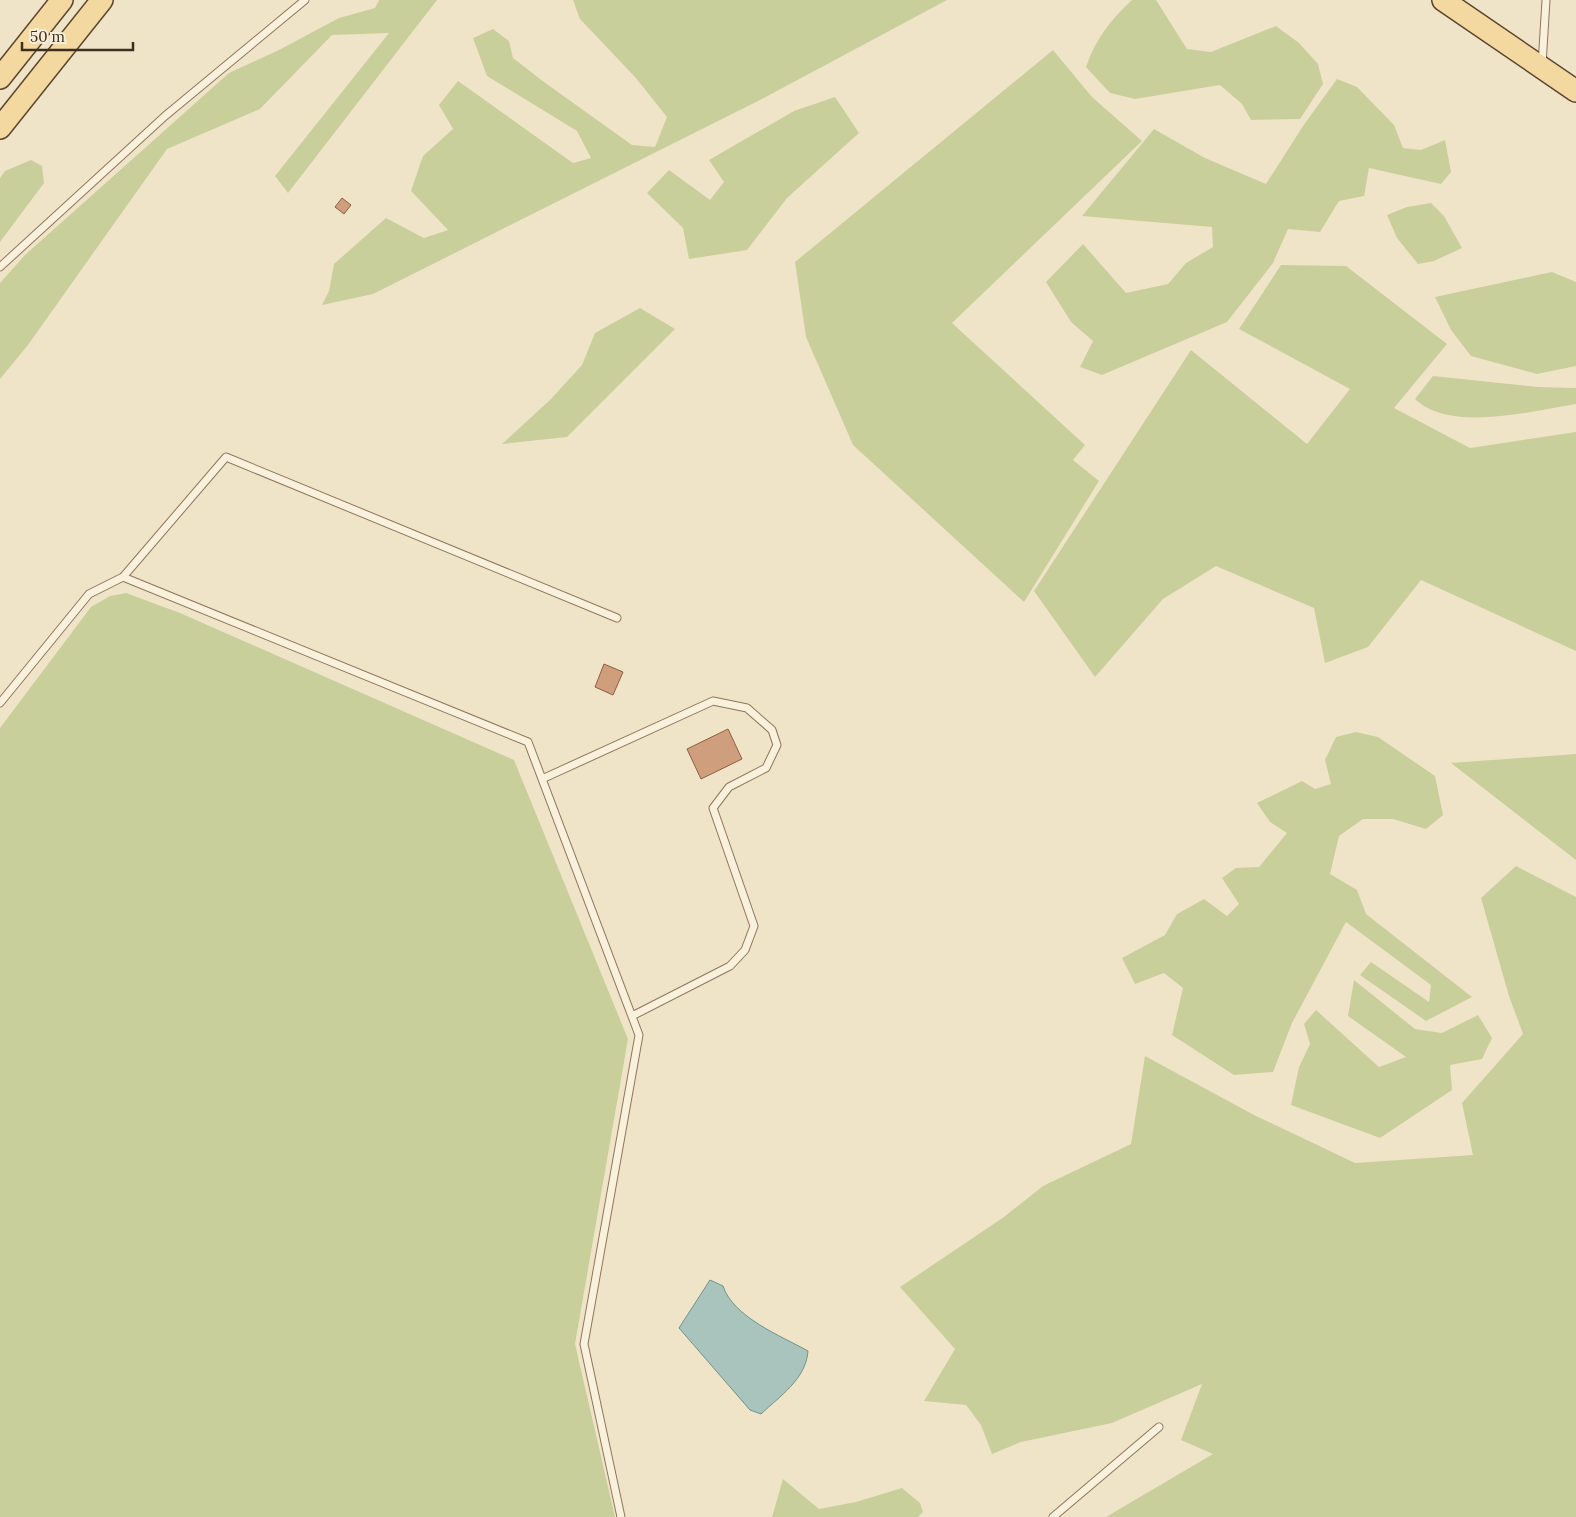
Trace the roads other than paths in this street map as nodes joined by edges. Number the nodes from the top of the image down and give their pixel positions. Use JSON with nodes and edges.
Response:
{"nodes":[{"id":1,"x":102,"y":0,"type":"edge"},
{"id":2,"x":305,"y":0,"type":"edge"},
{"id":3,"x":1443,"y":0,"type":"edge"},
{"id":4,"x":1546,"y":0,"type":"edge"},
{"id":5,"x":55,"y":4,"type":"edge"},
{"id":6,"x":1542,"y":68,"type":"junction"},
{"id":7,"x":1,"y":77,"type":"edge"},
{"id":8,"x":1576,"y":92,"type":"edge"},
{"id":9,"x":0,"y":128,"type":"edge"},
{"id":10,"x":0,"y":267,"type":"edge"},
{"id":11,"x":123,"y":577,"type":"junction"},
{"id":12,"x":618,"y":618,"type":"dead end"},
{"id":13,"x":0,"y":703,"type":"edge"},
{"id":14,"x":542,"y":779,"type":"junction"},
{"id":15,"x":632,"y":1016,"type":"junction"},
{"id":16,"x":1159,"y":1427,"type":"dead end"},
{"id":17,"x":621,"y":1517,"type":"edge"},
{"id":18,"x":1053,"y":1517,"type":"edge"}],
"edges":[{"from":1,"to":9,"type":"main road"},
{"from":2,"to":10,"type":"lane"},
{"from":3,"to":6,"type":"main road"},
{"from":4,"to":6,"type":"lane"},
{"from":5,"to":7,"type":"main road"},
{"from":6,"to":8,"type":"main road"},
{"from":11,"to":12,"type":"lane"},
{"from":11,"to":13,"type":"lane"},
{"from":11,"to":14,"type":"lane"},
{"from":14,"to":15,"type":"lane"},
{"from":14,"to":15,"type":"lane"},
{"from":15,"to":17,"type":"lane"},
{"from":16,"to":18,"type":"lane"}]}
